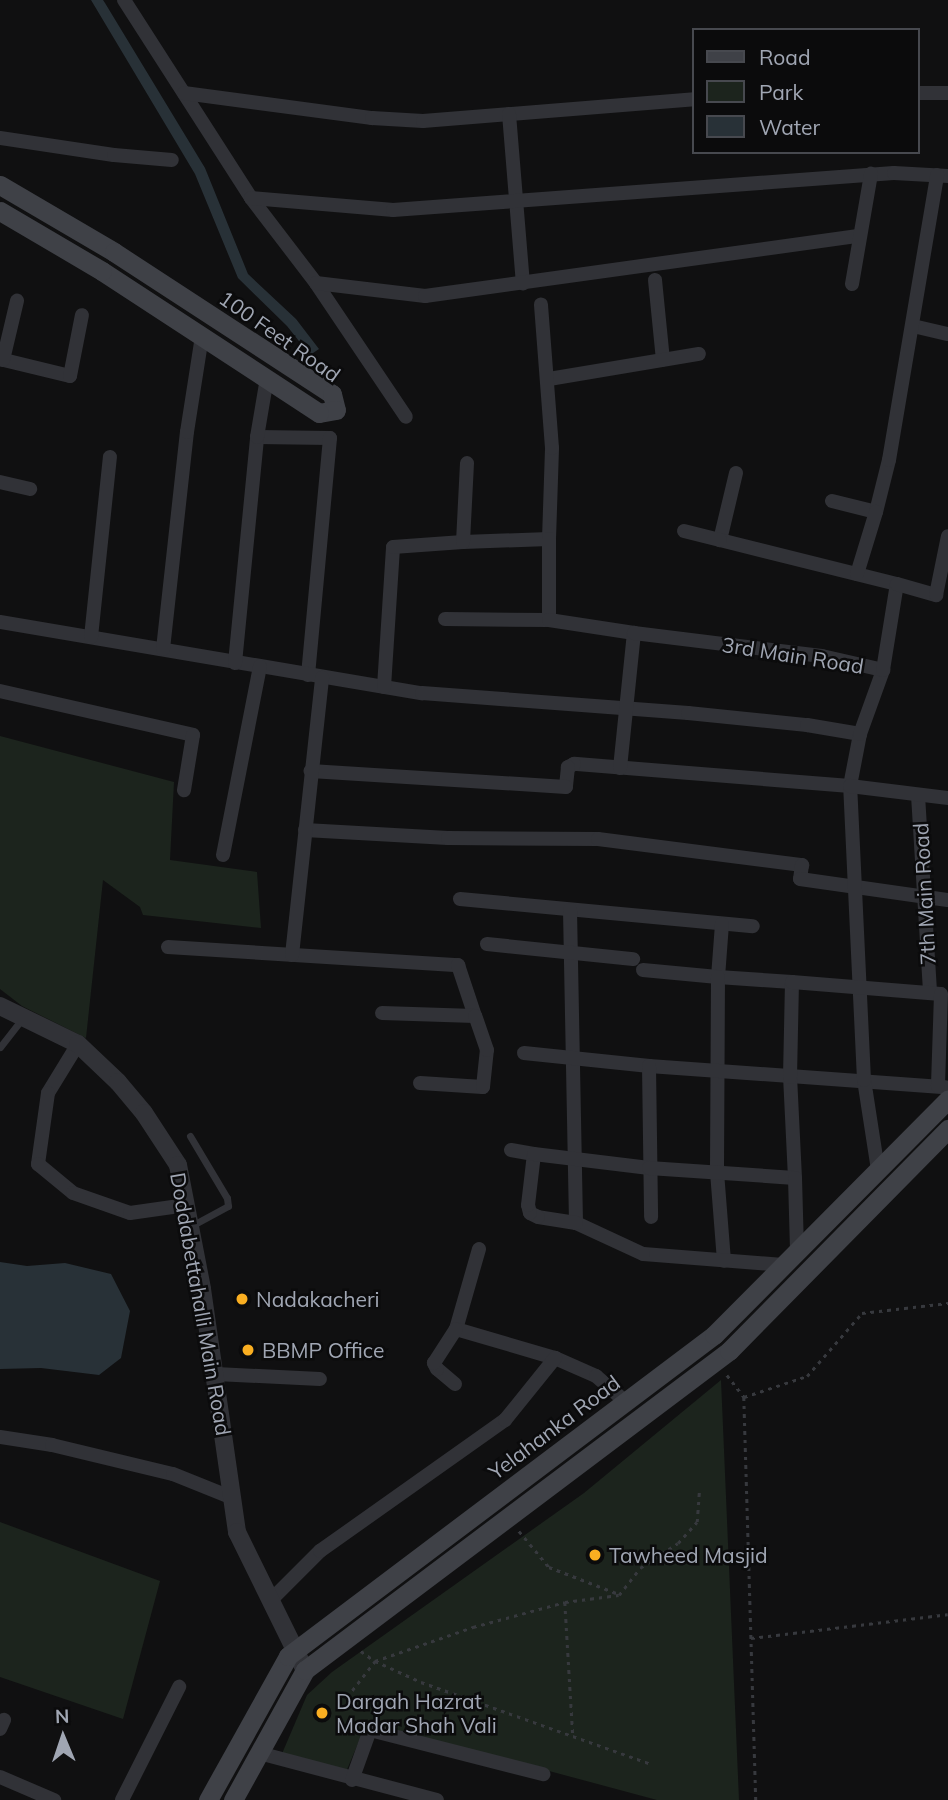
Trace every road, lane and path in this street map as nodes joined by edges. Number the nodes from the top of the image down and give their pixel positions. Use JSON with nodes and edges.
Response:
{"nodes":[{"id":1,"x":124,"y":0,"type":"edge"},
{"id":2,"x":184,"y":93,"type":"junction"},
{"id":3,"x":920,"y":93,"type":"edge"},
{"id":4,"x":948,"y":93,"type":"edge"},
{"id":5,"x":692,"y":99,"type":"edge"},
{"id":6,"x":509,"y":114,"type":"junction"},
{"id":7,"x":0,"y":138,"type":"edge"},
{"id":8,"x":173,"y":160,"type":"dead end"},
{"id":9,"x":871,"y":174,"type":"junction"},
{"id":10,"x":943,"y":176,"type":"edge"},
{"id":11,"x":0,"y":185,"type":"edge"},
{"id":12,"x":251,"y":198,"type":"junction"},
{"id":13,"x":516,"y":201,"type":"junction"},
{"id":14,"x":0,"y":211,"type":"edge"},
{"id":15,"x":860,"y":236,"type":"junction"},
{"id":16,"x":656,"y":280,"type":"dead end"},
{"id":17,"x":316,"y":283,"type":"junction"},
{"id":18,"x":523,"y":283,"type":"junction"},
{"id":19,"x":852,"y":284,"type":"dead end"},
{"id":20,"x":17,"y":301,"type":"dead end"},
{"id":21,"x":541,"y":304,"type":"dead end"},
{"id":22,"x":82,"y":315,"type":"dead end"},
{"id":23,"x":913,"y":327,"type":"junction"},
{"id":24,"x":948,"y":334,"type":"edge"},
{"id":25,"x":202,"y":336,"type":"junction"},
{"id":26,"x":699,"y":354,"type":"dead end"},
{"id":27,"x":2,"y":359,"type":"edge"},
{"id":28,"x":663,"y":360,"type":"junction"},
{"id":29,"x":267,"y":379,"type":"junction"},
{"id":30,"x":549,"y":379,"type":"junction"},
{"id":31,"x":406,"y":417,"type":"dead end"},
{"id":32,"x":257,"y":437,"type":"junction"},
{"id":33,"x":110,"y":457,"type":"dead end"},
{"id":34,"x":467,"y":463,"type":"dead end"},
{"id":35,"x":736,"y":473,"type":"dead end"},
{"id":36,"x":0,"y":482,"type":"edge"},
{"id":37,"x":30,"y":488,"type":"dead end"},
{"id":38,"x":832,"y":500,"type":"dead end"},
{"id":39,"x":876,"y":512,"type":"junction"},
{"id":40,"x":684,"y":531,"type":"dead end"},
{"id":41,"x":948,"y":536,"type":"edge"},
{"id":42,"x":549,"y":539,"type":"junction"},
{"id":43,"x":720,"y":540,"type":"junction"},
{"id":44,"x":463,"y":542,"type":"junction"},
{"id":45,"x":857,"y":574,"type":"junction"},
{"id":46,"x":897,"y":584,"type":"junction"},
{"id":47,"x":942,"y":597,"type":"edge"},
{"id":48,"x":445,"y":619,"type":"dead end"},
{"id":49,"x":550,"y":620,"type":"junction"},
{"id":50,"x":0,"y":622,"type":"edge"},
{"id":51,"x":634,"y":633,"type":"junction"},
{"id":52,"x":91,"y":637,"type":"junction"},
{"id":53,"x":163,"y":649,"type":"junction"},
{"id":54,"x":235,"y":663,"type":"junction"},
{"id":55,"x":260,"y":667,"type":"junction"},
{"id":56,"x":883,"y":670,"type":"junction"},
{"id":57,"x":315,"y":677,"type":"junction"},
{"id":58,"x":384,"y":687,"type":"junction"},
{"id":59,"x":0,"y":691,"type":"edge"},
{"id":60,"x":625,"y":709,"type":"junction"},
{"id":61,"x":860,"y":734,"type":"junction"},
{"id":62,"x":620,"y":768,"type":"junction"},
{"id":63,"x":311,"y":771,"type":"junction"},
{"id":64,"x":849,"y":786,"type":"junction"},
{"id":65,"x":184,"y":790,"type":"dead end"},
{"id":66,"x":918,"y":795,"type":"junction"},
{"id":67,"x":948,"y":798,"type":"edge"},
{"id":68,"x":304,"y":830,"type":"junction"},
{"id":69,"x":223,"y":855,"type":"dead end"},
{"id":70,"x":855,"y":888,"type":"junction"},
{"id":71,"x":926,"y":897,"type":"junction"},
{"id":72,"x":460,"y":899,"type":"dead end"},
{"id":73,"x":948,"y":900,"type":"edge"},
{"id":74,"x":570,"y":910,"type":"junction"},
{"id":75,"x":722,"y":924,"type":"junction"},
{"id":76,"x":753,"y":926,"type":"dead end"},
{"id":77,"x":487,"y":944,"type":"dead end"},
{"id":78,"x":168,"y":947,"type":"dead end"},
{"id":79,"x":569,"y":951,"type":"junction"},
{"id":80,"x":292,"y":955,"type":"junction"},
{"id":81,"x":633,"y":959,"type":"dead end"},
{"id":82,"x":643,"y":970,"type":"dead end"},
{"id":83,"x":718,"y":977,"type":"junction"},
{"id":84,"x":792,"y":982,"type":"junction"},
{"id":85,"x":860,"y":987,"type":"junction"},
{"id":86,"x":930,"y":992,"type":"junction"},
{"id":87,"x":0,"y":1006,"type":"edge"},
{"id":88,"x":382,"y":1013,"type":"dead end"},
{"id":89,"x":475,"y":1016,"type":"junction"},
{"id":90,"x":24,"y":1018,"type":"junction"},
{"id":91,"x":78,"y":1044,"type":"junction"},
{"id":92,"x":0,"y":1047,"type":"edge"},
{"id":93,"x":524,"y":1053,"type":"dead end"},
{"id":94,"x":571,"y":1056,"type":"junction"},
{"id":95,"x":649,"y":1066,"type":"junction"},
{"id":96,"x":715,"y":1070,"type":"junction"},
{"id":97,"x":790,"y":1077,"type":"junction"},
{"id":98,"x":864,"y":1080,"type":"junction"},
{"id":99,"x":420,"y":1083,"type":"dead end"},
{"id":100,"x":946,"y":1089,"type":"edge"},
{"id":101,"x":948,"y":1129,"type":"edge"},
{"id":102,"x":190,"y":1136,"type":"dead end"},
{"id":103,"x":510,"y":1150,"type":"dead end"},
{"id":104,"x":534,"y":1154,"type":"junction"},
{"id":105,"x":574,"y":1160,"type":"junction"},
{"id":106,"x":649,"y":1168,"type":"junction"},
{"id":107,"x":878,"y":1170,"type":"junction"},
{"id":108,"x":717,"y":1172,"type":"junction"},
{"id":109,"x":794,"y":1178,"type":"junction"},
{"id":110,"x":186,"y":1205,"type":"junction"},
{"id":111,"x":651,"y":1217,"type":"dead end"},
{"id":112,"x":576,"y":1223,"type":"junction"},
{"id":113,"x":190,"y":1226,"type":"junction"},
{"id":114,"x":479,"y":1249,"type":"dead end"},
{"id":115,"x":797,"y":1251,"type":"junction"},
{"id":116,"x":724,"y":1261,"type":"junction"},
{"id":117,"x":783,"y":1265,"type":"junction"},
{"id":118,"x":948,"y":1303,"type":"edge"},
{"id":119,"x":456,"y":1329,"type":"junction"},
{"id":120,"x":555,"y":1359,"type":"junction"},
{"id":121,"x":716,"y":1361,"type":"junction"},
{"id":122,"x":216,"y":1374,"type":"junction"},
{"id":123,"x":320,"y":1379,"type":"dead end"},
{"id":124,"x":455,"y":1384,"type":"dead end"},
{"id":125,"x":744,"y":1397,"type":"junction"},
{"id":126,"x":625,"y":1402,"type":"junction"},
{"id":127,"x":0,"y":1437,"type":"edge"},
{"id":128,"x":699,"y":1490,"type":"dead end"},
{"id":129,"x":233,"y":1498,"type":"junction"},
{"id":130,"x":509,"y":1517,"type":"junction"},
{"id":131,"x":619,"y":1595,"type":"junction"},
{"id":132,"x":270,"y":1601,"type":"junction"},
{"id":133,"x":565,"y":1602,"type":"junction"},
{"id":134,"x":948,"y":1614,"type":"edge"},
{"id":135,"x":751,"y":1638,"type":"junction"},
{"id":136,"x":294,"y":1651,"type":"junction"},
{"id":137,"x":375,"y":1661,"type":"junction"},
{"id":138,"x":305,"y":1670,"type":"junction"},
{"id":139,"x":179,"y":1687,"type":"dead end"},
{"id":140,"x":346,"y":1697,"type":"dead end"},
{"id":141,"x":573,"y":1737,"type":"junction"},
{"id":142,"x":259,"y":1753,"type":"junction"},
{"id":143,"x":651,"y":1764,"type":"dead end"},
{"id":144,"x":542,"y":1774,"type":"dead end"},
{"id":145,"x":0,"y":1777,"type":"edge"},
{"id":146,"x":352,"y":1780,"type":"junction"},
{"id":147,"x":51,"y":1799,"type":"edge"},
{"id":148,"x":122,"y":1800,"type":"edge"},
{"id":149,"x":208,"y":1800,"type":"edge"},
{"id":150,"x":233,"y":1800,"type":"edge"},
{"id":151,"x":437,"y":1800,"type":"edge"},
{"id":152,"x":756,"y":1800,"type":"edge"}],
"edges":[{"from":1,"to":2,"type":"street"},
{"from":2,"to":6,"type":"street"},
{"from":2,"to":12,"type":"street"},
{"from":3,"to":4,"type":"street"},
{"from":5,"to":6,"type":"street"},
{"from":6,"to":13,"type":"street"},
{"from":7,"to":8,"type":"street"},
{"from":9,"to":10,"type":"street"},
{"from":9,"to":13,"type":"street"},
{"from":9,"to":15,"type":"street"},
{"from":10,"to":23,"type":"street"},
{"from":11,"to":29,"type":"main road","name":"100 Feet Road"},
{"from":12,"to":13,"type":"street"},
{"from":12,"to":17,"type":"street"},
{"from":13,"to":18,"type":"street"},
{"from":14,"to":25,"type":"main road","name":"100 Feet Road"},
{"from":15,"to":18,"type":"street"},
{"from":15,"to":19,"type":"street"},
{"from":16,"to":28,"type":"street"},
{"from":17,"to":18,"type":"street"},
{"from":17,"to":31,"type":"street"},
{"from":20,"to":27,"type":"street"},
{"from":21,"to":30,"type":"street"},
{"from":22,"to":27,"type":"street"},
{"from":23,"to":24,"type":"street"},
{"from":23,"to":39,"type":"street"},
{"from":25,"to":29,"type":"main road","name":"100 Feet Road"},
{"from":25,"to":53,"type":"street"},
{"from":26,"to":28,"type":"street"},
{"from":28,"to":30,"type":"street"},
{"from":29,"to":32,"type":"street"},
{"from":30,"to":42,"type":"street"},
{"from":32,"to":54,"type":"street"},
{"from":32,"to":57,"type":"street"},
{"from":33,"to":52,"type":"street"},
{"from":34,"to":44,"type":"street"},
{"from":35,"to":43,"type":"street"},
{"from":36,"to":37,"type":"street"},
{"from":38,"to":39,"type":"street"},
{"from":39,"to":45,"type":"street"},
{"from":40,"to":43,"type":"street"},
{"from":41,"to":47,"type":"street"},
{"from":42,"to":44,"type":"street"},
{"from":42,"to":49,"type":"street"},
{"from":43,"to":45,"type":"street"},
{"from":44,"to":58,"type":"street"},
{"from":45,"to":46,"type":"street"},
{"from":46,"to":47,"type":"street"},
{"from":46,"to":56,"type":"street","name":"3rd Main Road"},
{"from":48,"to":49,"type":"street","name":"3rd Main Road"},
{"from":49,"to":51,"type":"street","name":"3rd Main Road"},
{"from":50,"to":52,"type":"street"},
{"from":51,"to":56,"type":"street","name":"3rd Main Road"},
{"from":51,"to":60,"type":"street"},
{"from":52,"to":53,"type":"street"},
{"from":53,"to":54,"type":"street"},
{"from":54,"to":55,"type":"street"},
{"from":55,"to":57,"type":"street"},
{"from":55,"to":69,"type":"street"},
{"from":56,"to":61,"type":"street"},
{"from":57,"to":58,"type":"street"},
{"from":57,"to":63,"type":"street"},
{"from":58,"to":60,"type":"street"},
{"from":59,"to":65,"type":"street"},
{"from":60,"to":61,"type":"street"},
{"from":60,"to":62,"type":"street"},
{"from":61,"to":64,"type":"street"},
{"from":62,"to":63,"type":"street"},
{"from":62,"to":64,"type":"street"},
{"from":63,"to":68,"type":"street"},
{"from":64,"to":66,"type":"street"},
{"from":64,"to":70,"type":"street"},
{"from":66,"to":67,"type":"street"},
{"from":66,"to":71,"type":"street","name":"7th Main Road"},
{"from":68,"to":70,"type":"street"},
{"from":68,"to":80,"type":"street"},
{"from":70,"to":71,"type":"street"},
{"from":70,"to":85,"type":"street"},
{"from":71,"to":73,"type":"street"},
{"from":71,"to":86,"type":"street","name":"7th Main Road"},
{"from":72,"to":74,"type":"street"},
{"from":74,"to":75,"type":"street"},
{"from":74,"to":79,"type":"street"},
{"from":75,"to":76,"type":"street"},
{"from":75,"to":83,"type":"street"},
{"from":77,"to":79,"type":"street"},
{"from":78,"to":80,"type":"street"},
{"from":79,"to":81,"type":"street"},
{"from":79,"to":94,"type":"street"},
{"from":80,"to":89,"type":"street"},
{"from":82,"to":83,"type":"street"},
{"from":83,"to":84,"type":"street"},
{"from":83,"to":96,"type":"street"},
{"from":84,"to":85,"type":"street"},
{"from":84,"to":97,"type":"street"},
{"from":85,"to":86,"type":"street"},
{"from":85,"to":98,"type":"street"},
{"from":86,"to":100,"type":"street","name":"7th Main Road"},
{"from":87,"to":90,"type":"street","name":"Doddabettahalli Main Road"},
{"from":88,"to":89,"type":"street"},
{"from":89,"to":99,"type":"street"},
{"from":90,"to":91,"type":"street","name":"Doddabettahalli Main Road"},
{"from":90,"to":92,"type":"lane"},
{"from":91,"to":110,"type":"street","name":"Doddabettahalli Main Road"},
{"from":91,"to":110,"type":"street"},
{"from":93,"to":94,"type":"street"},
{"from":94,"to":95,"type":"street"},
{"from":94,"to":105,"type":"street"},
{"from":95,"to":96,"type":"street"},
{"from":95,"to":106,"type":"street"},
{"from":96,"to":97,"type":"street"},
{"from":96,"to":108,"type":"street"},
{"from":97,"to":98,"type":"street"},
{"from":97,"to":109,"type":"street"},
{"from":98,"to":100,"type":"street"},
{"from":98,"to":107,"type":"street"},
{"from":100,"to":107,"type":"main road","name":"Yelahanka Road"},
{"from":101,"to":121,"type":"main road"},
{"from":102,"to":113,"type":"lane"},
{"from":103,"to":104,"type":"street"},
{"from":104,"to":105,"type":"street"},
{"from":104,"to":112,"type":"street"},
{"from":105,"to":106,"type":"street"},
{"from":105,"to":112,"type":"street"},
{"from":106,"to":108,"type":"street"},
{"from":106,"to":111,"type":"street"},
{"from":107,"to":115,"type":"main road","name":"Yelahanka Road"},
{"from":108,"to":109,"type":"street"},
{"from":108,"to":116,"type":"street"},
{"from":109,"to":115,"type":"street"},
{"from":110,"to":113,"type":"street","name":"Doddabettahalli Main Road"},
{"from":112,"to":116,"type":"street"},
{"from":113,"to":122,"type":"street","name":"Doddabettahalli Main Road"},
{"from":114,"to":119,"type":"street"},
{"from":115,"to":117,"type":"main road","name":"Yelahanka Road"},
{"from":116,"to":117,"type":"street"},
{"from":117,"to":126,"type":"main road","name":"Yelahanka Road"},
{"from":118,"to":125,"type":"path"},
{"from":119,"to":120,"type":"street"},
{"from":119,"to":124,"type":"street"},
{"from":120,"to":126,"type":"street"},
{"from":120,"to":132,"type":"street"},
{"from":121,"to":125,"type":"path"},
{"from":121,"to":130,"type":"main road"},
{"from":122,"to":123,"type":"street"},
{"from":122,"to":129,"type":"street","name":"Doddabettahalli Main Road"},
{"from":125,"to":135,"type":"path"},
{"from":126,"to":136,"type":"main road","name":"Yelahanka Road"},
{"from":127,"to":129,"type":"street"},
{"from":128,"to":131,"type":"path"},
{"from":129,"to":132,"type":"street","name":"Doddabettahalli Main Road"},
{"from":130,"to":131,"type":"path"},
{"from":130,"to":138,"type":"main road"},
{"from":131,"to":133,"type":"path"},
{"from":132,"to":136,"type":"street","name":"Doddabettahalli Main Road"},
{"from":133,"to":137,"type":"path"},
{"from":133,"to":141,"type":"path"},
{"from":134,"to":135,"type":"path"},
{"from":135,"to":152,"type":"path"},
{"from":136,"to":138,"type":"street","name":"Doddabettahalli Main Road"},
{"from":136,"to":149,"type":"main road","name":"Yelahanka Road"},
{"from":137,"to":140,"type":"path"},
{"from":137,"to":141,"type":"path"},
{"from":138,"to":142,"type":"main road"},
{"from":139,"to":148,"type":"street"},
{"from":141,"to":143,"type":"path"},
{"from":142,"to":146,"type":"street"},
{"from":142,"to":150,"type":"main road"},
{"from":144,"to":146,"type":"street"},
{"from":145,"to":147,"type":"street"},
{"from":146,"to":151,"type":"street"}]}
